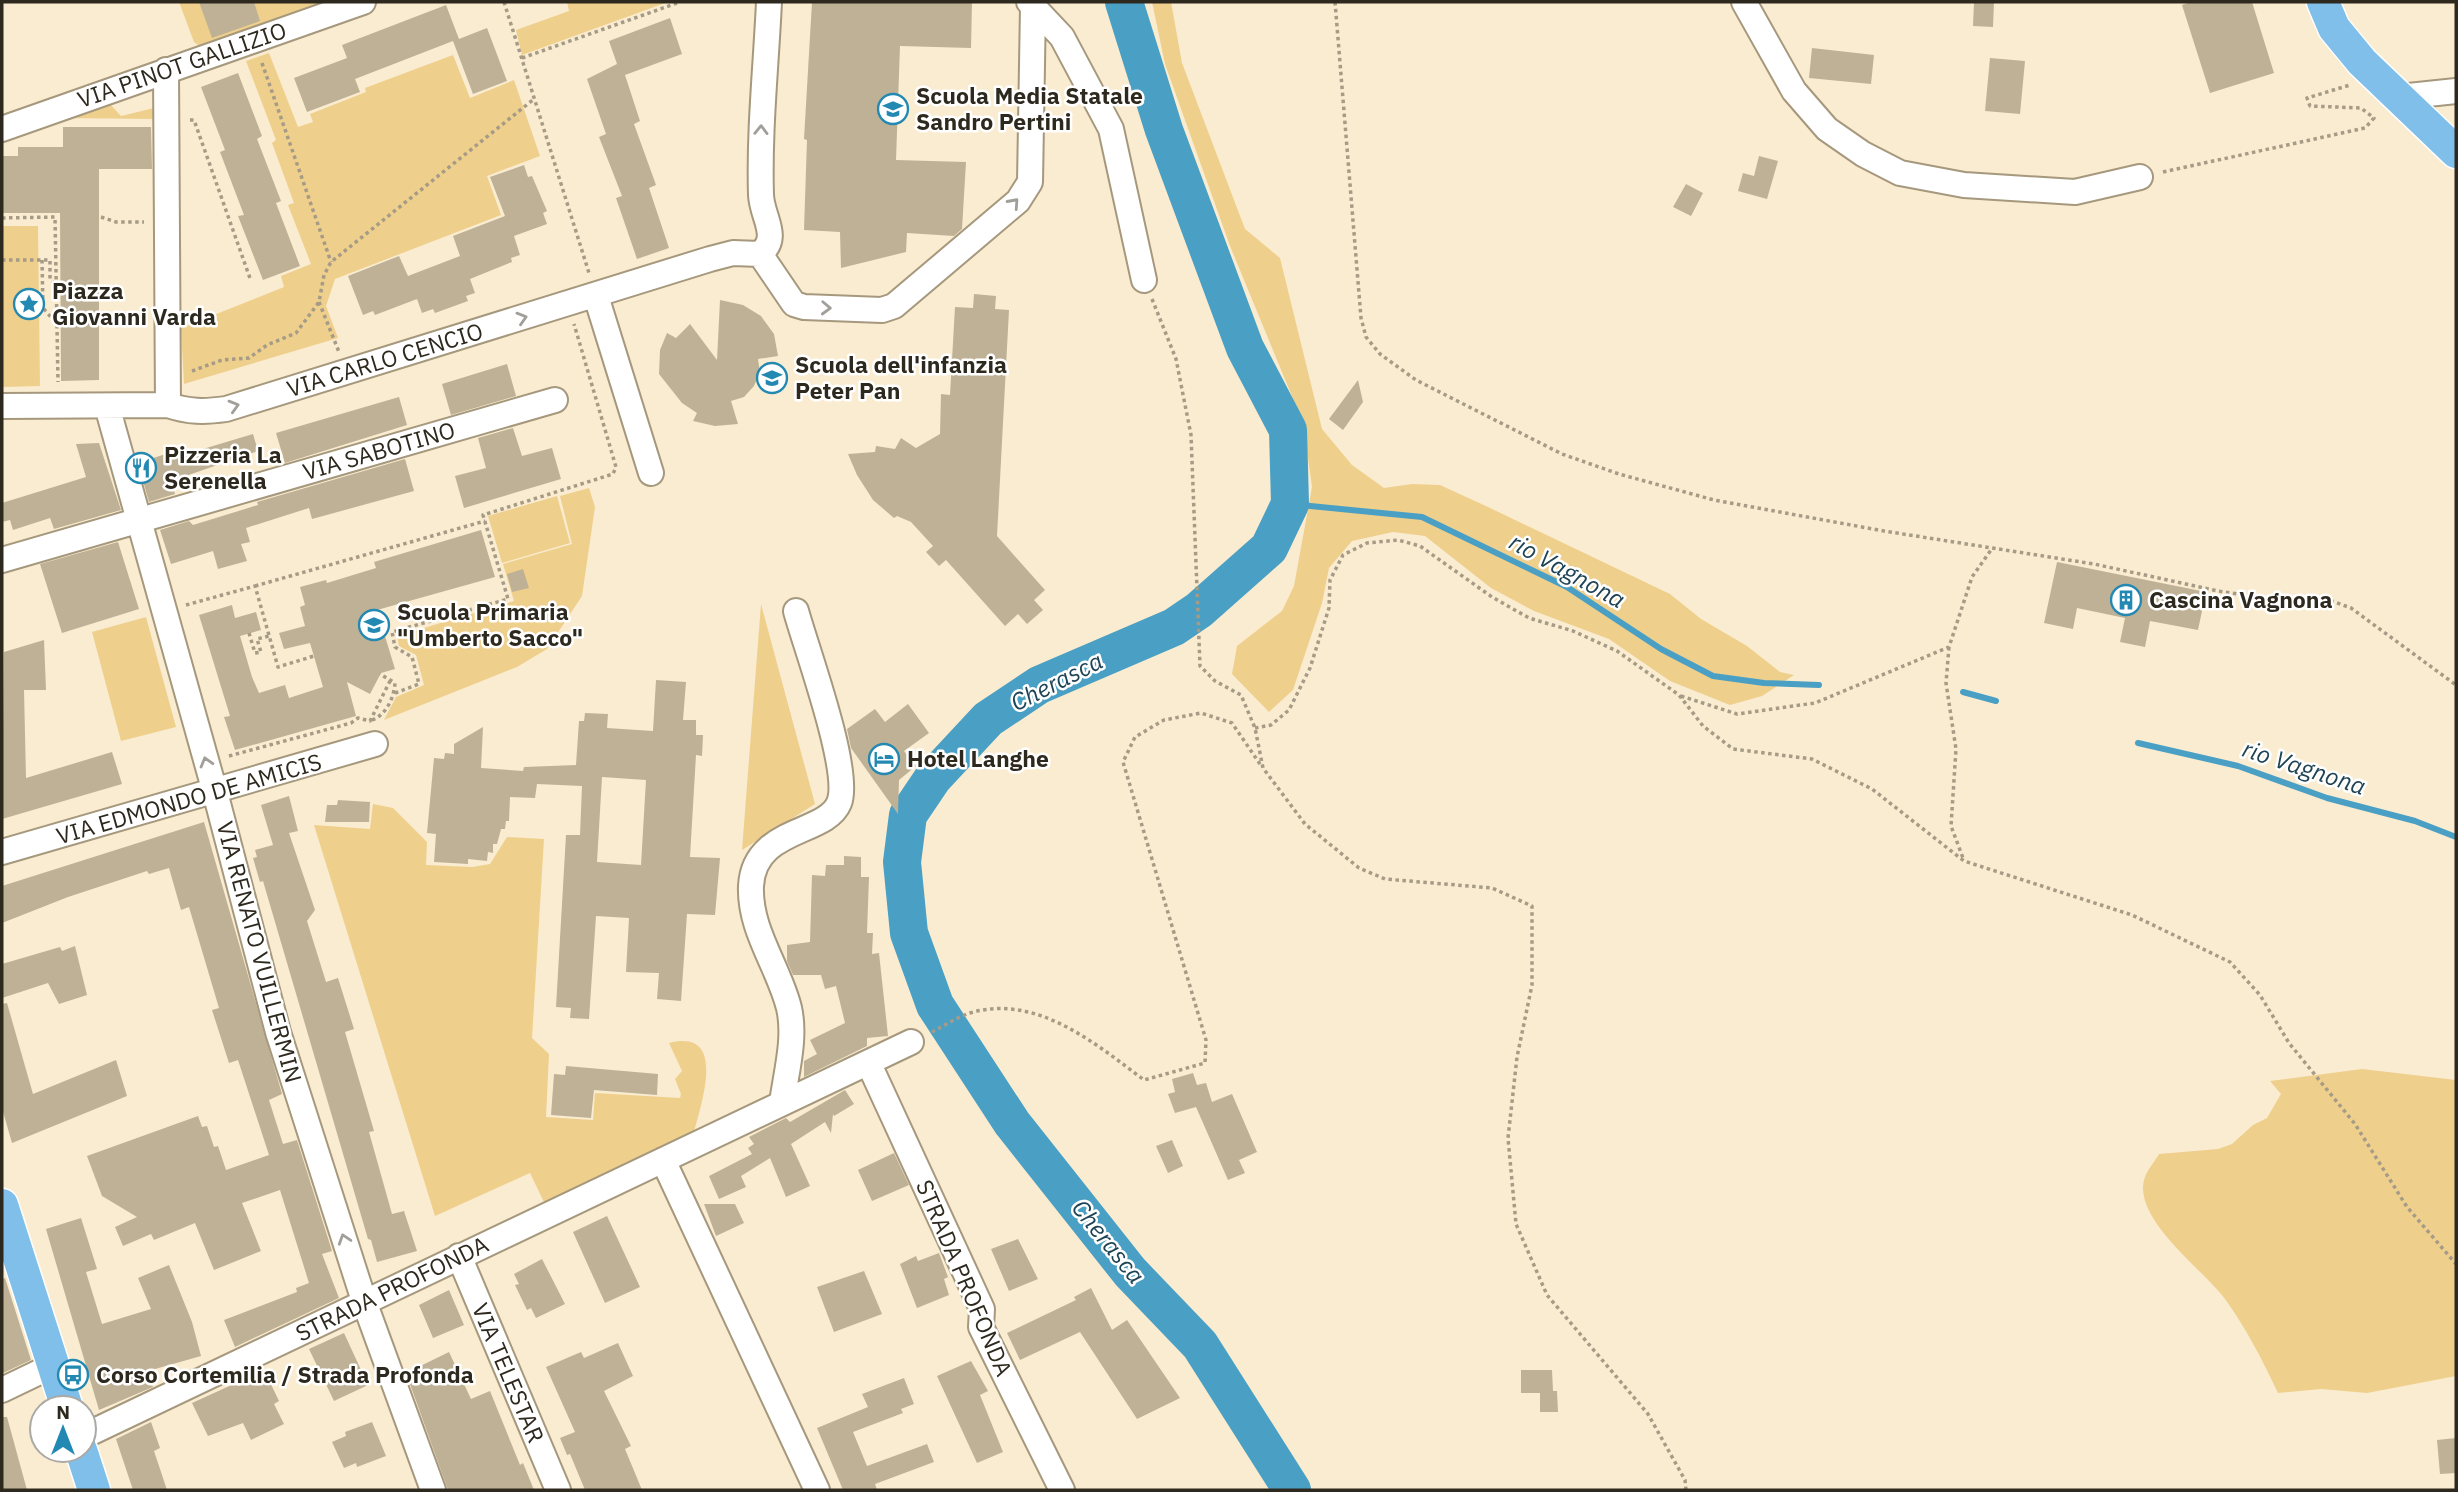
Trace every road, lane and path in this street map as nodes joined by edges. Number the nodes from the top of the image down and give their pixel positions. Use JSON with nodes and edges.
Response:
{"nodes":[{"id":1,"x":363,"y":2,"type":"edge"},
{"id":2,"x":504,"y":2,"type":"edge"},
{"id":3,"x":680,"y":2,"type":"edge"},
{"id":4,"x":769,"y":2,"type":"edge"},
{"id":5,"x":1335,"y":2,"type":"edge"},
{"id":6,"x":2323,"y":2,"type":"edge"},
{"id":7,"x":1031,"y":4,"type":"edge"},
{"id":8,"x":1751,"y":5,"type":"edge"},
{"id":9,"x":254,"y":40,"type":"junction"},
{"id":10,"x":522,"y":58,"type":"junction"},
{"id":11,"x":166,"y":70,"type":"junction"},
{"id":12,"x":2389,"y":87,"type":"junction"},
{"id":13,"x":2456,"y":90,"type":"edge"},
{"id":14,"x":534,"y":99,"type":"junction"},
{"id":15,"x":166,"y":121,"type":"junction"},
{"id":16,"x":2,"y":128,"type":"edge"},
{"id":17,"x":2456,"y":152,"type":"edge"},
{"id":18,"x":2140,"y":177,"type":"joint"},
{"id":19,"x":101,"y":217,"type":"dead end"},
{"id":20,"x":2,"y":218,"type":"edge"},
{"id":21,"x":145,"y":222,"type":"dead end"},
{"id":22,"x":760,"y":254,"type":"junction"},
{"id":23,"x":2,"y":260,"type":"edge"},
{"id":24,"x":42,"y":260,"type":"junction"},
{"id":25,"x":331,"y":262,"type":"junction"},
{"id":26,"x":1144,"y":280,"type":"joint"},
{"id":27,"x":251,"y":281,"type":"dead end"},
{"id":28,"x":56,"y":285,"type":"junction"},
{"id":29,"x":596,"y":296,"type":"junction"},
{"id":30,"x":319,"y":302,"type":"junction"},
{"id":31,"x":569,"y":304,"type":"junction"},
{"id":32,"x":57,"y":324,"type":"junction"},
{"id":33,"x":347,"y":372,"type":"junction"},
{"id":34,"x":168,"y":394,"type":"junction"},
{"id":35,"x":555,"y":400,"type":"dead end"},
{"id":36,"x":2,"y":406,"type":"edge"},
{"id":37,"x":107,"y":406,"type":"junction"},
{"id":38,"x":58,"y":407,"type":"junction"},
{"id":39,"x":651,"y":473,"type":"dead end"},
{"id":40,"x":138,"y":521,"type":"junction"},
{"id":41,"x":485,"y":521,"type":"junction"},
{"id":42,"x":1991,"y":550,"type":"junction"},
{"id":43,"x":2,"y":560,"type":"edge"},
{"id":44,"x":255,"y":586,"type":"junction"},
{"id":45,"x":174,"y":608,"type":"junction"},
{"id":46,"x":796,"y":611,"type":"dead end"},
{"id":47,"x":189,"y":618,"type":"dead end"},
{"id":48,"x":249,"y":633,"type":"dead end"},
{"id":49,"x":269,"y":636,"type":"junction"},
{"id":50,"x":1949,"y":647,"type":"junction"},
{"id":51,"x":314,"y":656,"type":"dead end"},
{"id":52,"x":380,"y":674,"type":"dead end"},
{"id":53,"x":390,"y":681,"type":"junction"},
{"id":54,"x":2456,"y":685,"type":"edge"},
{"id":55,"x":395,"y":693,"type":"junction"},
{"id":56,"x":1679,"y":695,"type":"junction"},
{"id":57,"x":1255,"y":729,"type":"junction"},
{"id":58,"x":368,"y":738,"type":"junction"},
{"id":59,"x":226,"y":747,"type":"dead end"},
{"id":60,"x":1263,"y":768,"type":"junction"},
{"id":61,"x":215,"y":792,"type":"junction"},
{"id":62,"x":2,"y":852,"type":"edge"},
{"id":63,"x":1964,"y":861,"type":"junction"},
{"id":64,"x":911,"y":1042,"type":"joint"},
{"id":65,"x":869,"y":1064,"type":"junction"},
{"id":66,"x":782,"y":1103,"type":"junction"},
{"id":67,"x":663,"y":1160,"type":"junction"},
{"id":68,"x":2,"y":1205,"type":"edge"},
{"id":69,"x":459,"y":1256,"type":"junction"},
{"id":70,"x":2456,"y":1264,"type":"edge"},
{"id":71,"x":365,"y":1304,"type":"junction"},
{"id":72,"x":52,"y":1366,"type":"junction"},
{"id":73,"x":2,"y":1390,"type":"edge"},
{"id":74,"x":62,"y":1394,"type":"edge"},
{"id":75,"x":98,"y":1429,"type":"edge"},
{"id":76,"x":86,"y":1464,"type":"edge"},
{"id":77,"x":94,"y":1490,"type":"edge"},
{"id":78,"x":433,"y":1490,"type":"edge"},
{"id":79,"x":558,"y":1490,"type":"edge"},
{"id":80,"x":817,"y":1490,"type":"edge"},
{"id":81,"x":1062,"y":1490,"type":"edge"},
{"id":82,"x":1686,"y":1490,"type":"edge"}],
"edges":[{"from":1,"to":9,"type":"street","name":"VIA PINOT GALLIZIO"},
{"from":2,"to":10,"type":"path"},
{"from":3,"to":10,"type":"path"},
{"from":22,"to":4,"type":"street","one_way":true},
{"from":5,"to":42,"type":"path"},
{"from":6,"to":12,"type":"main road"},
{"from":22,"to":7,"type":"street","one_way":true},
{"from":7,"to":26,"type":"street"},
{"from":8,"to":18,"type":"street"},
{"from":9,"to":11,"type":"street","name":"VIA PINOT GALLIZIO"},
{"from":9,"to":25,"type":"path"},
{"from":10,"to":14,"type":"path"},
{"from":11,"to":15,"type":"street"},
{"from":11,"to":16,"type":"street","name":"VIA PINOT GALLIZIO"},
{"from":12,"to":13,"type":"street"},
{"from":12,"to":17,"type":"main road"},
{"from":12,"to":18,"type":"path"},
{"from":14,"to":25,"type":"path"},
{"from":14,"to":29,"type":"path"},
{"from":15,"to":27,"type":"path"},
{"from":15,"to":34,"type":"street"},
{"from":19,"to":21,"type":"path"},
{"from":20,"to":28,"type":"path"},
{"from":22,"to":29,"type":"street","name":"VIA CARLO CENCIO"},
{"from":23,"to":24,"type":"path"},
{"from":24,"to":28,"type":"path"},
{"from":24,"to":32,"type":"path"},
{"from":25,"to":30,"type":"path"},
{"from":26,"to":57,"type":"path"},
{"from":28,"to":32,"type":"path"},
{"from":29,"to":31,"type":"street","name":"VIA CARLO CENCIO"},
{"from":29,"to":39,"type":"street"},
{"from":30,"to":33,"type":"path"},
{"from":30,"to":34,"type":"path"},
{"from":33,"to":31,"type":"street","name":"VIA CARLO CENCIO","one_way":true},
{"from":31,"to":41,"type":"path"},
{"from":32,"to":38,"type":"path"},
{"from":34,"to":33,"type":"street","name":"VIA CARLO CENCIO","one_way":true},
{"from":34,"to":37,"type":"street","name":"VIA CARLO CENCIO"},
{"from":35,"to":40,"type":"street","name":"VIA SABOTINO"},
{"from":36,"to":38,"type":"street","name":"VIA CARLO CENCIO"},
{"from":37,"to":38,"type":"street","name":"VIA CARLO CENCIO"},
{"from":37,"to":40,"type":"street","name":"VIA RENATO VUILLERMIN"},
{"from":40,"to":43,"type":"street","name":"VIA SABOTINO"},
{"from":40,"to":45,"type":"street","name":"VIA RENATO VUILLERMIN"},
{"from":41,"to":44,"type":"path"},
{"from":41,"to":55,"type":"path"},
{"from":42,"to":50,"type":"path"},
{"from":42,"to":54,"type":"path"},
{"from":44,"to":45,"type":"path"},
{"from":44,"to":49,"type":"path"},
{"from":45,"to":47,"type":"path"},
{"from":61,"to":45,"type":"street","name":"VIA RENATO VUILLERMIN","one_way":true},
{"from":46,"to":66,"type":"street"},
{"from":48,"to":49,"type":"path"},
{"from":49,"to":51,"type":"path"},
{"from":50,"to":56,"type":"path"},
{"from":50,"to":63,"type":"path"},
{"from":52,"to":53,"type":"path"},
{"from":53,"to":55,"type":"path"},
{"from":53,"to":58,"type":"path"},
{"from":55,"to":58,"type":"path"},
{"from":56,"to":57,"type":"path"},
{"from":56,"to":63,"type":"path"},
{"from":57,"to":60,"type":"path"},
{"from":58,"to":59,"type":"path"},
{"from":58,"to":61,"type":"street","name":"VIA EDMONDO DE AMICIS"},
{"from":60,"to":64,"type":"path"},
{"from":60,"to":82,"type":"path"},
{"from":61,"to":62,"type":"street","name":"VIA EDMONDO DE AMICIS"},
{"from":71,"to":61,"type":"street","name":"VIA RENATO VUILLERMIN","one_way":true},
{"from":63,"to":70,"type":"path"},
{"from":64,"to":65,"type":"street","name":"STRADA PROFONDA"},
{"from":65,"to":66,"type":"street","name":"STRADA PROFONDA"},
{"from":65,"to":81,"type":"street","name":"STRADA PROFONDA"},
{"from":66,"to":67,"type":"street","name":"STRADA PROFONDA"},
{"from":67,"to":69,"type":"street","name":"STRADA PROFONDA"},
{"from":67,"to":80,"type":"street"},
{"from":68,"to":72,"type":"main road"},
{"from":69,"to":71,"type":"street","name":"STRADA PROFONDA"},
{"from":69,"to":79,"type":"street","name":"VIA TELESTAR"},
{"from":71,"to":75,"type":"street","name":"STRADA PROFONDA"},
{"from":71,"to":78,"type":"street","name":"VIA RENATO VUILLERMIN"},
{"from":72,"to":73,"type":"street"},
{"from":72,"to":74,"type":"main road"},
{"from":76,"to":77,"type":"main road"}]}
